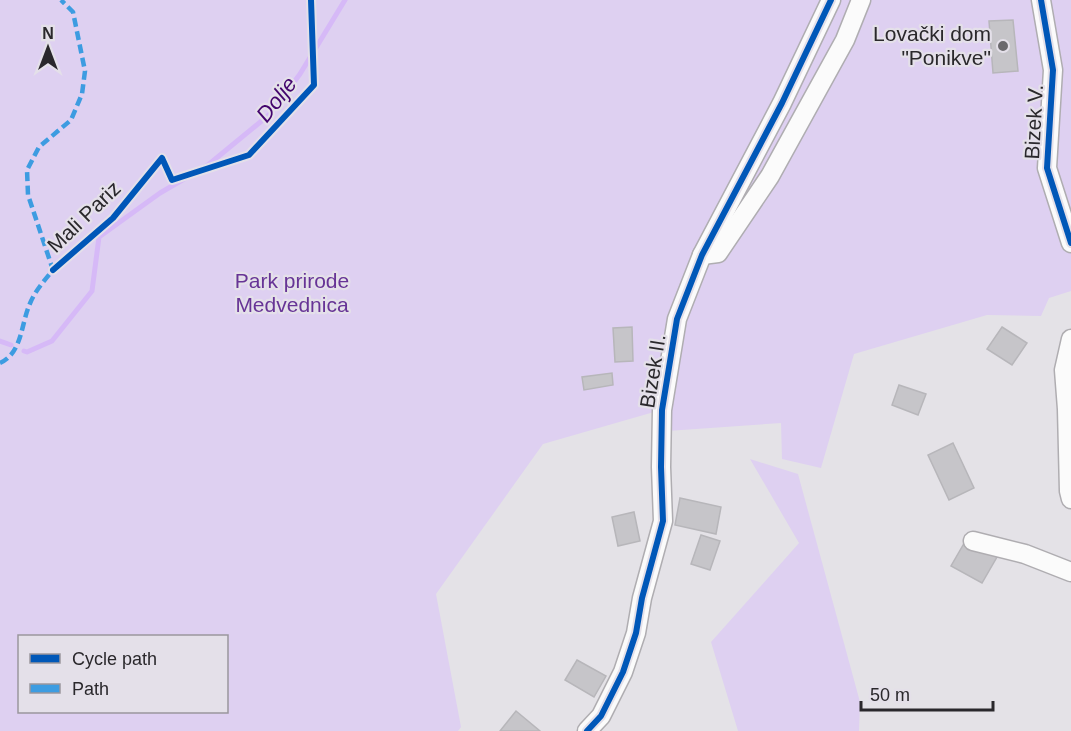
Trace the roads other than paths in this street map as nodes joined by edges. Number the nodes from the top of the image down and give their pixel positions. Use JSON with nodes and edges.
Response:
{"nodes":[{"id":1,"x":831,"y":0,"type":"edge"},
{"id":2,"x":861,"y":0,"type":"edge"},
{"id":3,"x":1041,"y":0,"type":"edge"},
{"id":4,"x":1071,"y":243,"type":"edge"},
{"id":5,"x":702,"y":255,"type":"junction"},
{"id":6,"x":1071,"y":339,"type":"edge"},
{"id":7,"x":1071,"y":500,"type":"edge"},
{"id":8,"x":973,"y":541,"type":"dead end"},
{"id":9,"x":1071,"y":572,"type":"edge"},
{"id":10,"x":587,"y":731,"type":"edge"}],
"edges":[{"from":1,"to":5,"type":"street","name":"Bizek II."},
{"from":2,"to":5,"type":"street"},
{"from":3,"to":4,"type":"street","name":"Bizek V."},
{"from":5,"to":10,"type":"street","name":"Bizek II."},
{"from":6,"to":7,"type":"street"},
{"from":8,"to":9,"type":"street"}]}
